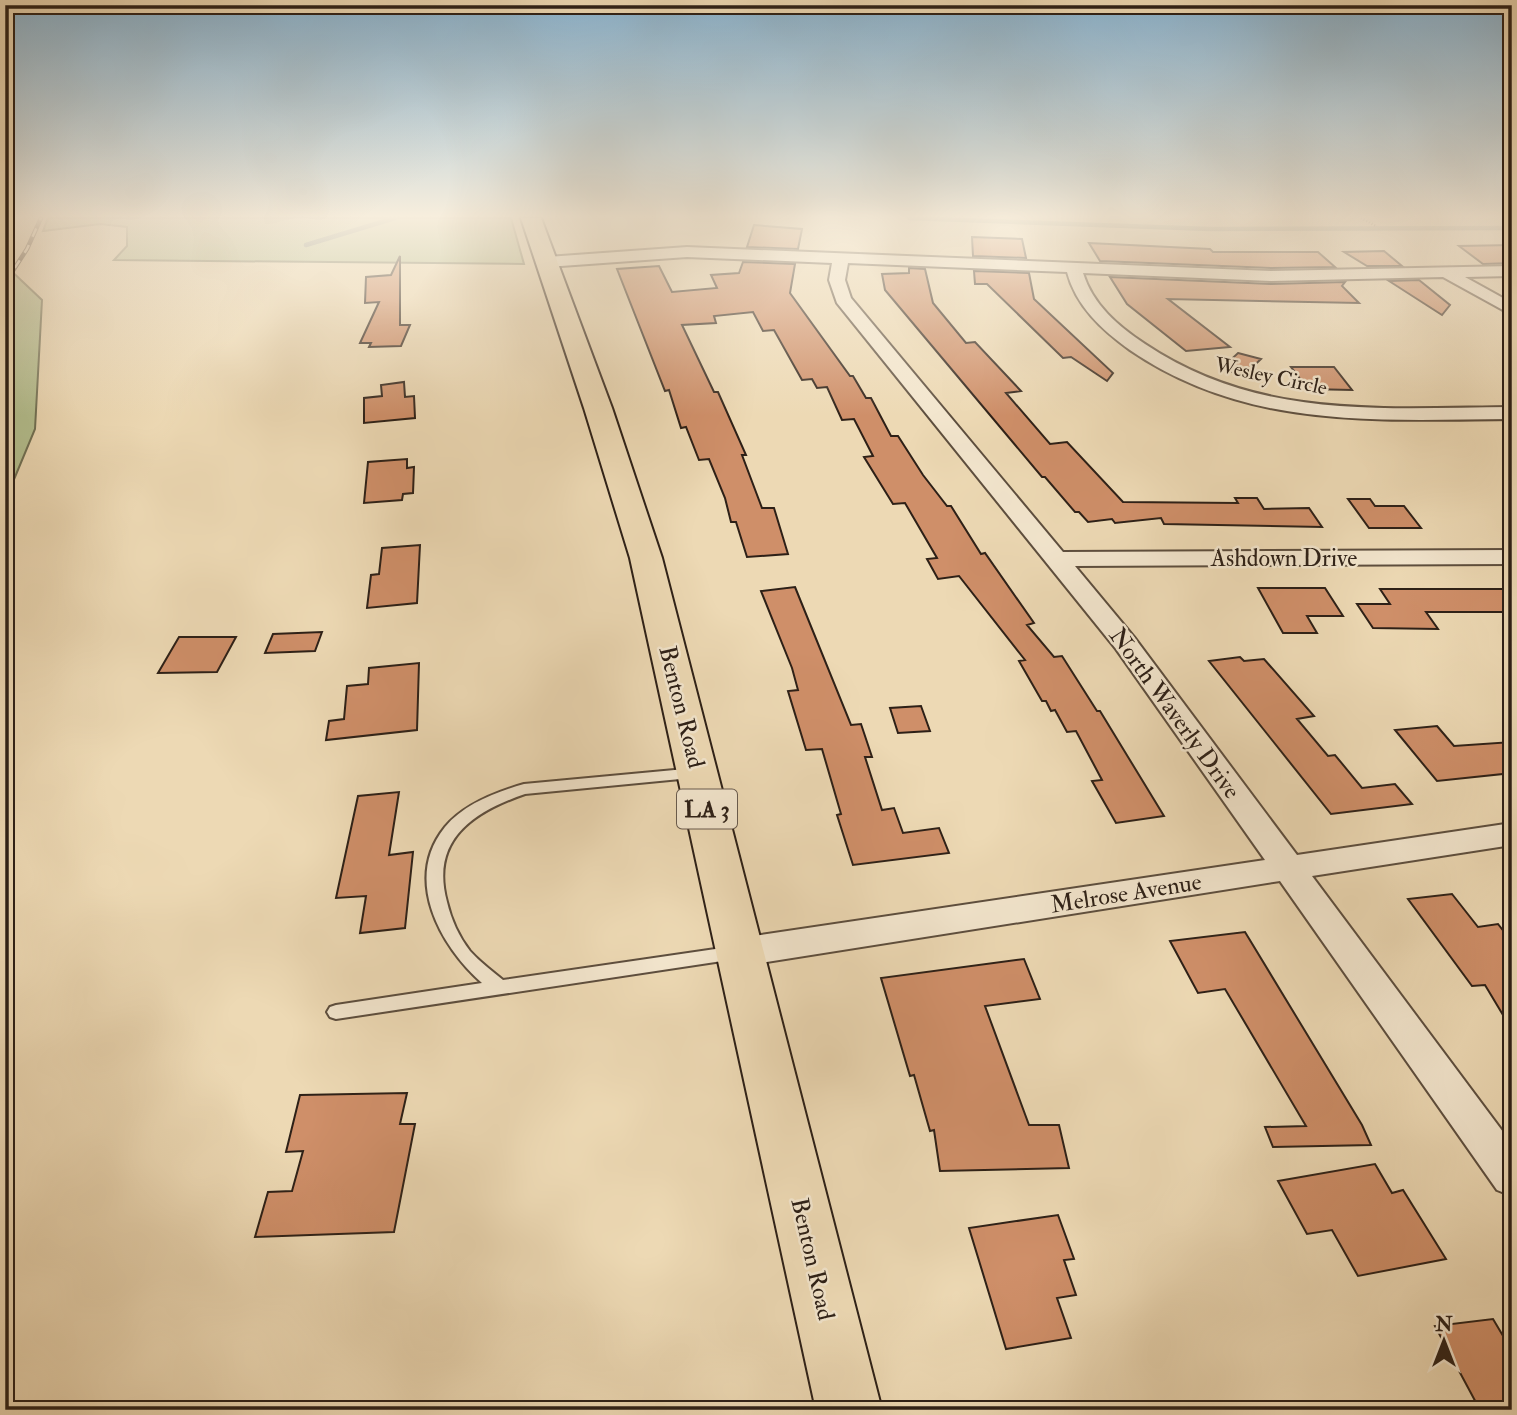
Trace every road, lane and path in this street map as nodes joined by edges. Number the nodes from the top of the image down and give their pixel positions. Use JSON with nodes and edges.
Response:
{"nodes":[{"id":1,"x":554,"y":284,"type":"edge"},
{"id":2,"x":838,"y":284,"type":"edge"},
{"id":3,"x":1079,"y":284,"type":"edge"},
{"id":4,"x":1466,"y":284,"type":"edge"},
{"id":5,"x":1512,"y":310,"type":"edge"},
{"id":6,"x":1512,"y":412,"type":"edge"},
{"id":7,"x":1512,"y":557,"type":"edge"},
{"id":8,"x":1056,"y":559,"type":"junction"},
{"id":9,"x":698,"y":772,"type":"junction"},
{"id":10,"x":1512,"y":834,"type":"edge"},
{"id":11,"x":1287,"y":868,"type":"junction"},
{"id":12,"x":741,"y":952,"type":"junction"},
{"id":13,"x":499,"y":988,"type":"junction"},
{"id":14,"x":336,"y":1012,"type":"dead end"},
{"id":15,"x":1512,"y":1177,"type":"edge"},
{"id":16,"x":849,"y":1410,"type":"edge"}],
"edges":[{"from":1,"to":9,"type":"main road","name":"Benton Road","number":"LA 3"},
{"from":2,"to":8,"type":"street","name":"North Waverly Drive"},
{"from":3,"to":6,"type":"street","name":"Wesley Circle"},
{"from":4,"to":5,"type":"street"},
{"from":7,"to":8,"type":"street","name":"Ashdown Drive"},
{"from":8,"to":11,"type":"street","name":"North Waverly Drive"},
{"from":9,"to":12,"type":"main road","name":"Benton Road","number":"LA 3"},
{"from":9,"to":13,"type":"lane"},
{"from":10,"to":11,"type":"street","name":"Melrose Avenue"},
{"from":11,"to":12,"type":"street","name":"Melrose Avenue"},
{"from":11,"to":15,"type":"street","name":"North Waverly Drive"},
{"from":12,"to":13,"type":"lane"},
{"from":12,"to":16,"type":"main road","name":"Benton Road","number":"LA 3"},
{"from":13,"to":14,"type":"lane"}]}
